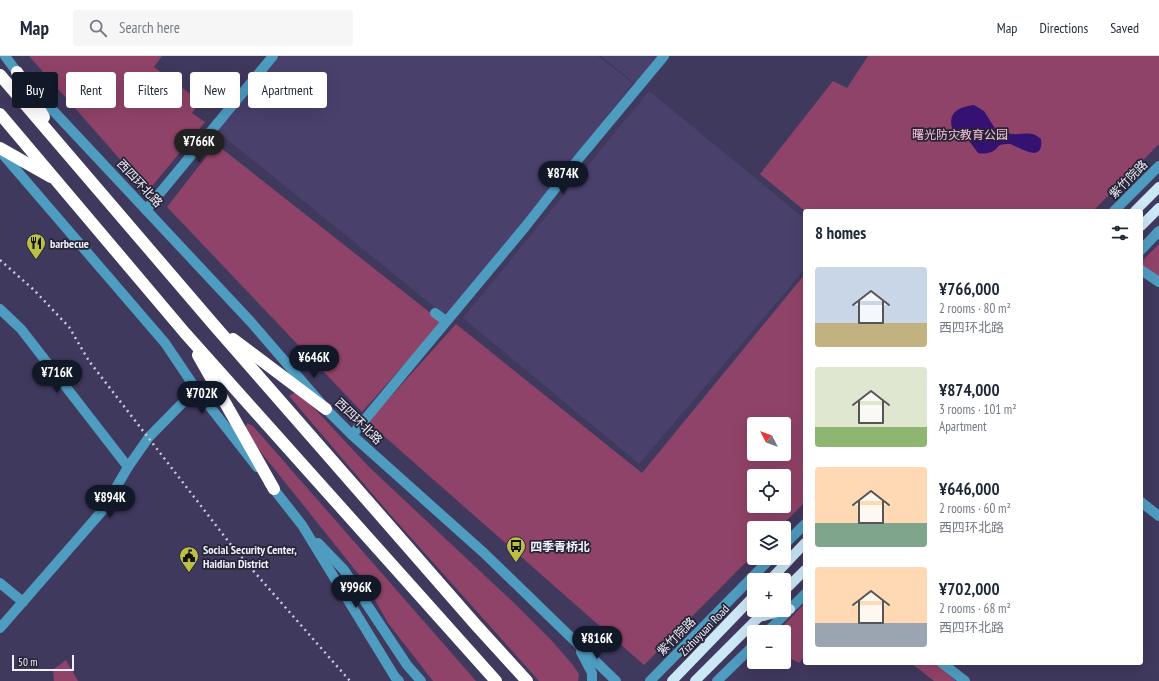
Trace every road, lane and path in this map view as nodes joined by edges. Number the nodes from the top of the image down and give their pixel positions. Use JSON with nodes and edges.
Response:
{"nodes":[{"id":1,"x":5,"y":56,"type":"edge"},
{"id":2,"x":273,"y":56,"type":"edge"},
{"id":3,"x":664,"y":56,"type":"edge"},
{"id":4,"x":17,"y":72,"type":"edge"},
{"id":5,"x":0,"y":75,"type":"edge"},
{"id":6,"x":38,"y":108,"type":"edge"},
{"id":7,"x":51,"y":108,"type":"edge"},
{"id":8,"x":0,"y":114,"type":"edge"},
{"id":9,"x":58,"y":143,"type":"junction"},
{"id":10,"x":0,"y":150,"type":"edge"},
{"id":11,"x":1159,"y":166,"type":"edge"},
{"id":12,"x":58,"y":182,"type":"junction"},
{"id":13,"x":1159,"y":187,"type":"edge"},
{"id":14,"x":1159,"y":208,"type":"edge"},
{"id":15,"x":1116,"y":209,"type":"edge"},
{"id":16,"x":1137,"y":209,"type":"edge"},
{"id":17,"x":146,"y":210,"type":"junction"},
{"id":18,"x":1143,"y":224,"type":"edge"},
{"id":19,"x":1159,"y":231,"type":"edge"},
{"id":20,"x":1143,"y":248,"type":"edge"},
{"id":21,"x":1143,"y":271,"type":"edge"},
{"id":22,"x":1159,"y":282,"type":"edge"},
{"id":23,"x":0,"y":309,"type":"edge"},
{"id":24,"x":435,"y":313,"type":"dead end"},
{"id":25,"x":446,"y":321,"type":"junction"},
{"id":26,"x":214,"y":325,"type":"junction"},
{"id":27,"x":185,"y":333,"type":"junction"},
{"id":28,"x":196,"y":389,"type":"junction"},
{"id":29,"x":326,"y":409,"type":"junction"},
{"id":30,"x":352,"y":435,"type":"junction"},
{"id":31,"x":128,"y":467,"type":"junction"},
{"id":32,"x":274,"y":489,"type":"junction"},
{"id":33,"x":1143,"y":504,"type":"edge"},
{"id":34,"x":1159,"y":516,"type":"edge"},
{"id":35,"x":302,"y":525,"type":"junction"},
{"id":36,"x":803,"y":526,"type":"edge"},
{"id":37,"x":791,"y":538,"type":"edge"},
{"id":38,"x":803,"y":545,"type":"edge"},
{"id":39,"x":764,"y":565,"type":"edge"},
{"id":40,"x":803,"y":572,"type":"edge"},
{"id":41,"x":777,"y":573,"type":"edge"},
{"id":42,"x":0,"y":583,"type":"edge"},
{"id":43,"x":791,"y":584,"type":"edge"},
{"id":44,"x":803,"y":596,"type":"edge"},
{"id":45,"x":23,"y":602,"type":"junction"},
{"id":46,"x":747,"y":603,"type":"edge"},
{"id":47,"x":791,"y":608,"type":"edge"},
{"id":48,"x":759,"y":617,"type":"edge"},
{"id":49,"x":782,"y":617,"type":"edge"},
{"id":50,"x":774,"y":625,"type":"edge"},
{"id":51,"x":0,"y":628,"type":"edge"},
{"id":52,"x":578,"y":645,"type":"junction"},
{"id":53,"x":747,"y":652,"type":"edge"},
{"id":54,"x":945,"y":665,"type":"edge"},
{"id":55,"x":399,"y":681,"type":"edge"},
{"id":56,"x":422,"y":681,"type":"edge"},
{"id":57,"x":496,"y":681,"type":"edge"},
{"id":58,"x":527,"y":681,"type":"edge"},
{"id":59,"x":592,"y":681,"type":"edge"},
{"id":60,"x":616,"y":681,"type":"edge"},
{"id":61,"x":650,"y":681,"type":"edge"},
{"id":62,"x":672,"y":681,"type":"edge"},
{"id":63,"x":695,"y":681,"type":"edge"},
{"id":64,"x":717,"y":681,"type":"edge"},
{"id":65,"x":965,"y":681,"type":"edge"}],
"edges":[{"from":1,"to":4,"type":"street","name":"西四环北路"},
{"from":2,"to":17,"type":"street"},
{"from":3,"to":25,"type":"street"},
{"from":5,"to":9,"type":"highway"},
{"from":6,"to":9,"type":"highway"},
{"from":7,"to":17,"type":"street","name":"西四环北路"},
{"from":8,"to":12,"type":"highway"},
{"from":9,"to":26,"type":"highway"},
{"from":10,"to":12,"type":"highway"},
{"from":10,"to":28,"type":"street"},
{"from":11,"to":15,"type":"street","name":"紫竹院路"},
{"from":12,"to":27,"type":"highway"},
{"from":13,"to":16,"type":"main road"},
{"from":14,"to":18,"type":"main road"},
{"from":17,"to":29,"type":"street","name":"西四环北路"},
{"from":19,"to":20,"type":"street"},
{"from":21,"to":22,"type":"street"},
{"from":23,"to":31,"type":"street"},
{"from":24,"to":25,"type":"street"},
{"from":25,"to":30,"type":"street"},
{"from":26,"to":29,"type":"highway"},
{"from":26,"to":58,"type":"highway"},
{"from":27,"to":32,"type":"highway"},
{"from":27,"to":57,"type":"highway"},
{"from":28,"to":31,"type":"street"},
{"from":28,"to":32,"type":"street"},
{"from":29,"to":30,"type":"street","name":"西四环北路"},
{"from":30,"to":52,"type":"street","name":"西四环北路"},
{"from":31,"to":45,"type":"street"},
{"from":32,"to":35,"type":"street"},
{"from":33,"to":34,"type":"street"},
{"from":35,"to":55,"type":"street"},
{"from":35,"to":56,"type":"street"},
{"from":36,"to":37,"type":"street"},
{"from":38,"to":41,"type":"main road"},
{"from":39,"to":61,"type":"street","name":"紫竹院路"},
{"from":40,"to":43,"type":"main road"},
{"from":42,"to":45,"type":"street"},
{"from":44,"to":47,"type":"street"},
{"from":45,"to":51,"type":"street"},
{"from":46,"to":62,"type":"main road","name":"Zizhuyuan Road"},
{"from":48,"to":63,"type":"main road"},
{"from":49,"to":50,"type":"street"},
{"from":52,"to":59,"type":"street"},
{"from":52,"to":60,"type":"street","name":"西四环北路"},
{"from":53,"to":64,"type":"street"},
{"from":54,"to":65,"type":"street"}]}
